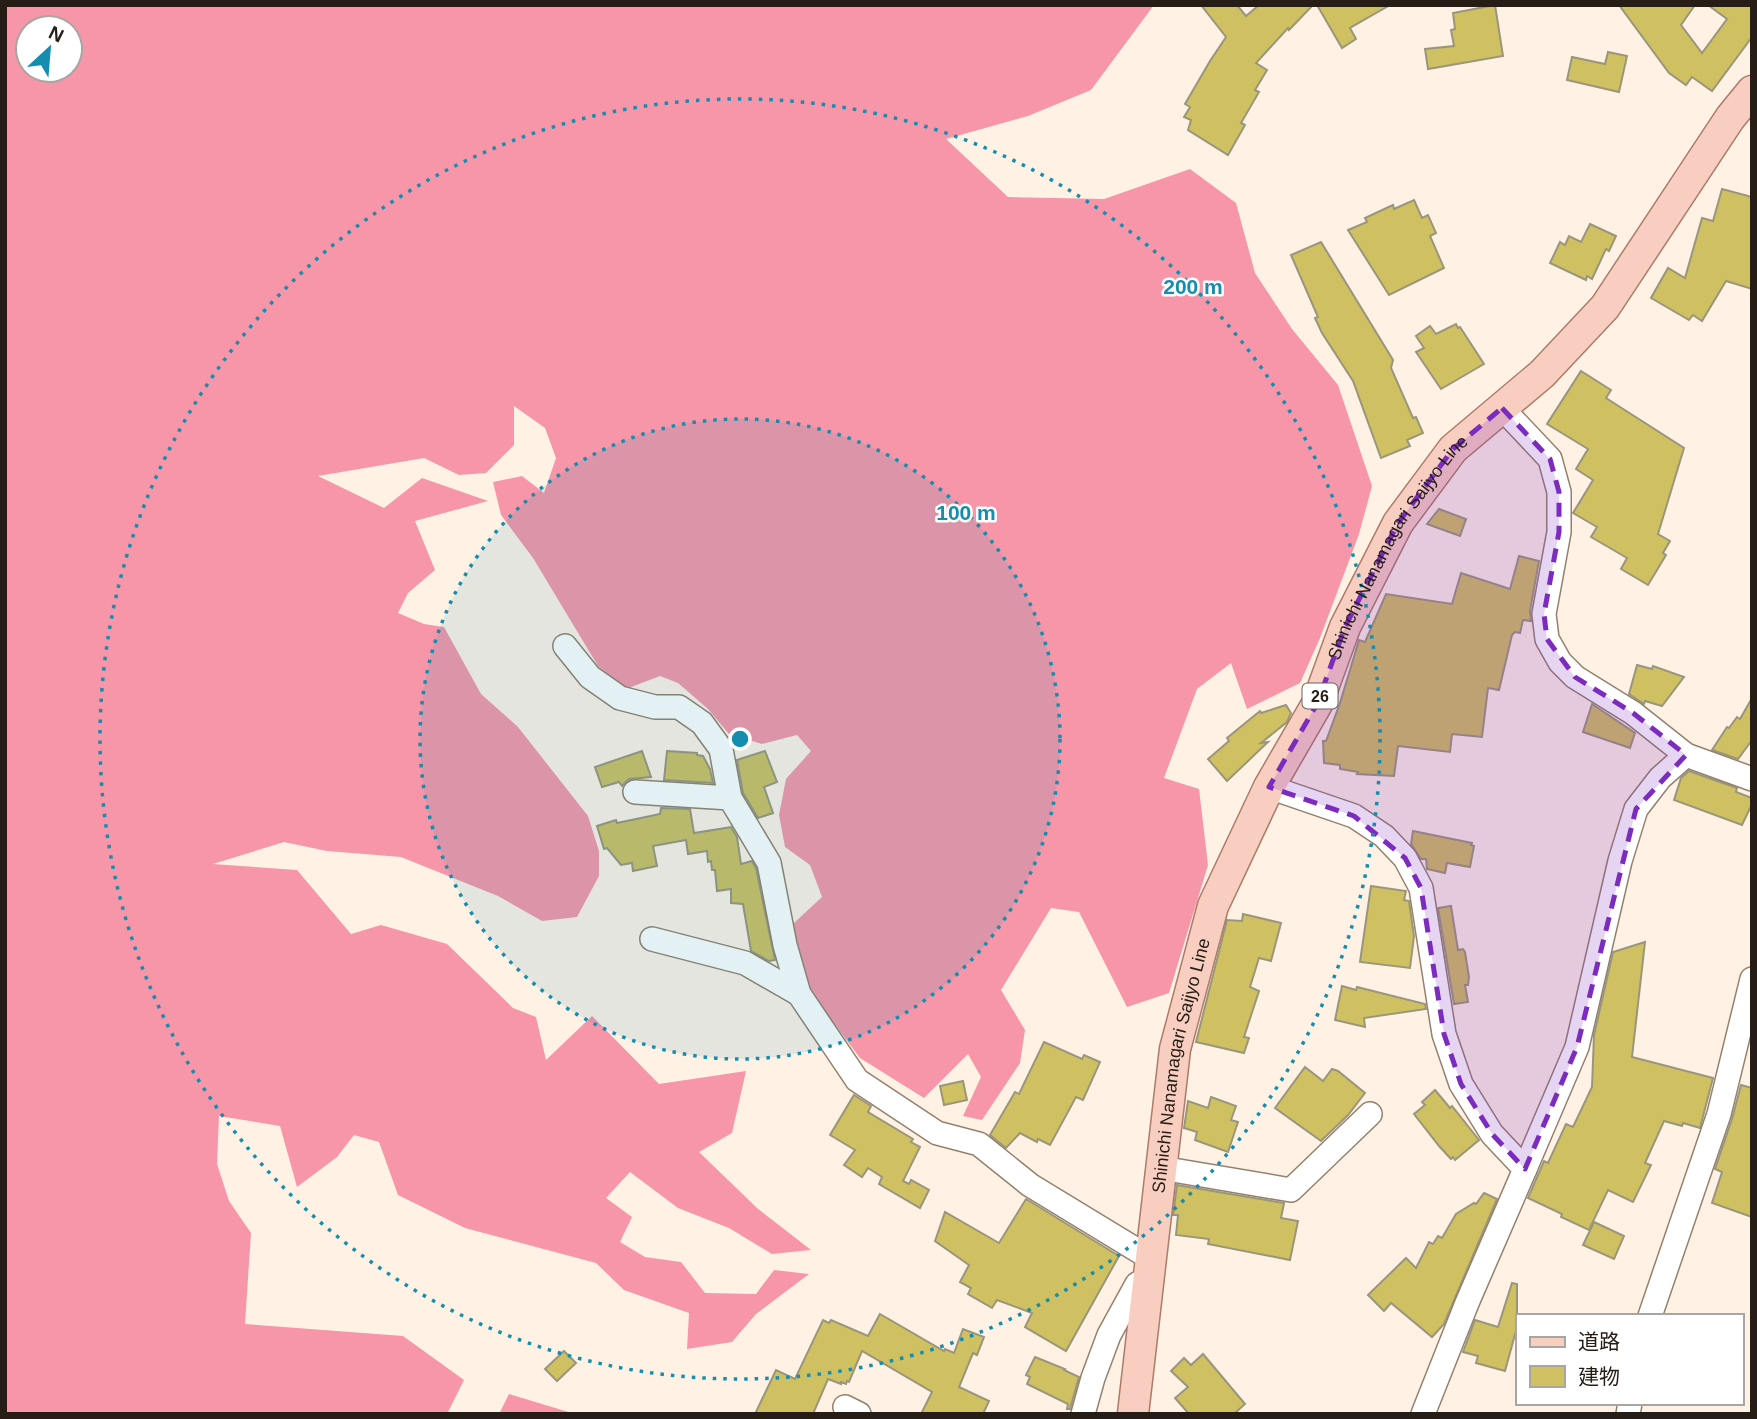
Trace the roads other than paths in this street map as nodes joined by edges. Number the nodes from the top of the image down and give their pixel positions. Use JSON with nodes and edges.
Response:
{"nodes":[{"id":1,"x":1752,"y":91,"type":"edge"},
{"id":2,"x":1502,"y":408,"type":"junction"},
{"id":3,"x":565,"y":646,"type":"dead end"},
{"id":4,"x":1686,"y":755,"type":"junction"},
{"id":5,"x":1752,"y":779,"type":"edge"},
{"id":6,"x":1269,"y":787,"type":"junction"},
{"id":7,"x":635,"y":792,"type":"dead end"},
{"id":8,"x":730,"y":798,"type":"junction"},
{"id":9,"x":652,"y":939,"type":"dead end"},
{"id":10,"x":1752,"y":979,"type":"edge"},
{"id":11,"x":799,"y":994,"type":"junction"},
{"id":12,"x":1370,"y":1114,"type":"dead end"},
{"id":13,"x":1161,"y":1168,"type":"junction"},
{"id":14,"x":1525,"y":1169,"type":"junction"},
{"id":15,"x":1149,"y":1269,"type":"junction"},
{"id":16,"x":1651,"y":1314,"type":"edge"},
{"id":17,"x":1083,"y":1414,"type":"edge"},
{"id":18,"x":1133,"y":1414,"type":"edge"},
{"id":19,"x":1423,"y":1414,"type":"edge"}],
"edges":[{"from":1,"to":2,"type":"main road","name":"Shinichi Nanamagari Saijyo Line","number":"26"},
{"from":2,"to":4,"type":"street"},
{"from":2,"to":6,"type":"main road","name":"Shinichi Nanamagari Saijyo Line","number":"26"},
{"from":3,"to":8,"type":"street"},
{"from":4,"to":5,"type":"street"},
{"from":4,"to":14,"type":"street"},
{"from":6,"to":13,"type":"main road","name":"Shinichi Nanamagari Saijyo Line","number":"26"},
{"from":6,"to":14,"type":"street"},
{"from":7,"to":8,"type":"street"},
{"from":8,"to":11,"type":"street"},
{"from":9,"to":11,"type":"street"},
{"from":10,"to":16,"type":"street"},
{"from":11,"to":15,"type":"street"},
{"from":12,"to":13,"type":"street"},
{"from":13,"to":15,"type":"main road","name":"Shinichi Nanamagari Saijyo Line","number":"26"},
{"from":14,"to":19,"type":"street"},
{"from":15,"to":17,"type":"street"},
{"from":15,"to":18,"type":"main road","name":"Shinichi Nanamagari Saijyo Line","number":"26"}]}
